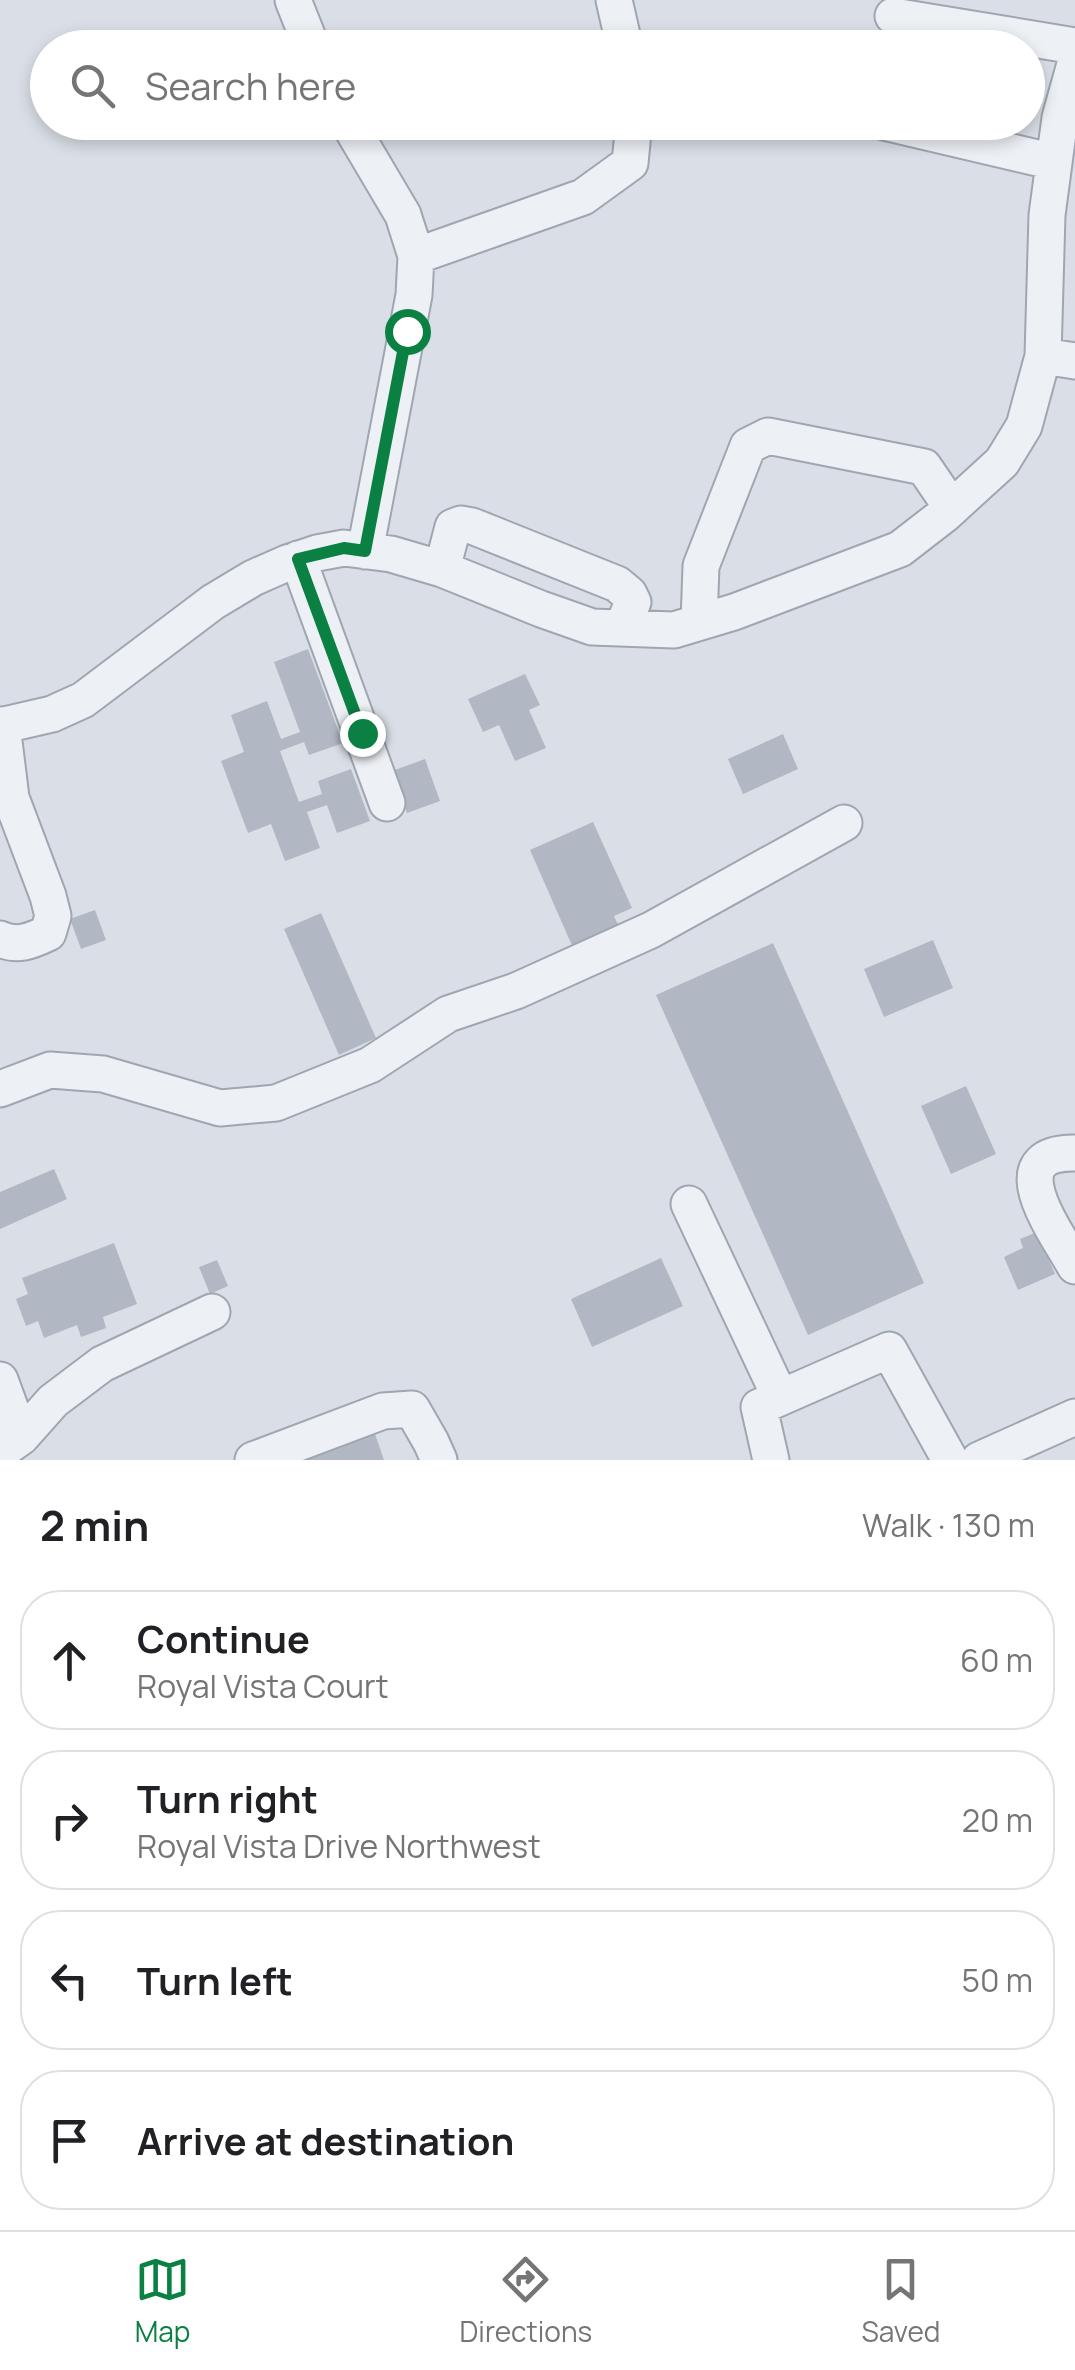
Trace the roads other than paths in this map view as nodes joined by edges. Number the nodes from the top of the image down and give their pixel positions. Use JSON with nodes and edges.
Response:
{"nodes":[{"id":1,"x":293,"y":0,"type":"edge"},
{"id":2,"x":614,"y":0,"type":"edge"},
{"id":3,"x":893,"y":16,"type":"dead end"},
{"id":4,"x":305,"y":30,"type":"edge"},
{"id":5,"x":620,"y":30,"type":"edge"},
{"id":6,"x":978,"y":30,"type":"edge"},
{"id":7,"x":1045,"y":41,"type":"edge"},
{"id":8,"x":1075,"y":46,"type":"edge"},
{"id":9,"x":1075,"y":64,"type":"edge"},
{"id":10,"x":359,"y":140,"type":"edge"},
{"id":11,"x":632,"y":140,"type":"edge"},
{"id":12,"x":960,"y":140,"type":"edge"},
{"id":13,"x":1054,"y":162,"type":"junction"},
{"id":14,"x":416,"y":256,"type":"junction"},
{"id":15,"x":1059,"y":358,"type":"edge"},
{"id":16,"x":952,"y":508,"type":"junction"},
{"id":17,"x":365,"y":551,"type":"junction"},
{"id":18,"x":298,"y":559,"type":"junction"},
{"id":19,"x":442,"y":570,"type":"junction"},
{"id":20,"x":698,"y":622,"type":"junction"},
{"id":21,"x":622,"y":628,"type":"junction"},
{"id":22,"x":1,"y":726,"type":"edge"},
{"id":23,"x":6,"y":801,"type":"edge"},
{"id":24,"x":388,"y":803,"type":"dead end"},
{"id":25,"x":844,"y":823,"type":"dead end"},
{"id":26,"x":9,"y":942,"type":"edge"},
{"id":27,"x":0,"y":1089,"type":"edge"},
{"id":28,"x":1075,"y":1153,"type":"edge"},
{"id":29,"x":689,"y":1204,"type":"dead end"},
{"id":30,"x":1075,"y":1266,"type":"edge"},
{"id":31,"x":212,"y":1312,"type":"dead end"},
{"id":32,"x":0,"y":1380,"type":"edge"},
{"id":33,"x":780,"y":1398,"type":"junction"},
{"id":34,"x":1075,"y":1417,"type":"edge"},
{"id":35,"x":11,"y":1444,"type":"edge"},
{"id":36,"x":253,"y":1460,"type":"edge"},
{"id":37,"x":439,"y":1460,"type":"edge"},
{"id":38,"x":771,"y":1460,"type":"edge"},
{"id":39,"x":950,"y":1460,"type":"edge"},
{"id":40,"x":979,"y":1460,"type":"edge"}],
"edges":[{"from":1,"to":4,"type":"street"},
{"from":2,"to":5,"type":"street"},
{"from":3,"to":6,"type":"street"},
{"from":7,"to":8,"type":"street"},
{"from":9,"to":13,"type":"street"},
{"from":10,"to":14,"type":"street"},
{"from":11,"to":14,"type":"street"},
{"from":12,"to":13,"type":"street"},
{"from":13,"to":15,"type":"street"},
{"from":14,"to":17,"type":"street"},
{"from":15,"to":16,"type":"street"},
{"from":16,"to":20,"type":"street"},
{"from":16,"to":20,"type":"street"},
{"from":17,"to":18,"type":"street"},
{"from":17,"to":19,"type":"street"},
{"from":18,"to":22,"type":"street"},
{"from":18,"to":24,"type":"street"},
{"from":19,"to":21,"type":"street"},
{"from":19,"to":21,"type":"street"},
{"from":20,"to":21,"type":"street"},
{"from":22,"to":23,"type":"street"},
{"from":23,"to":26,"type":"street"},
{"from":25,"to":27,"type":"street"},
{"from":28,"to":30,"type":"street"},
{"from":29,"to":33,"type":"street"},
{"from":31,"to":35,"type":"street"},
{"from":32,"to":35,"type":"street"},
{"from":33,"to":38,"type":"street"},
{"from":33,"to":39,"type":"street"},
{"from":34,"to":40,"type":"street"},
{"from":36,"to":37,"type":"street"}]}
